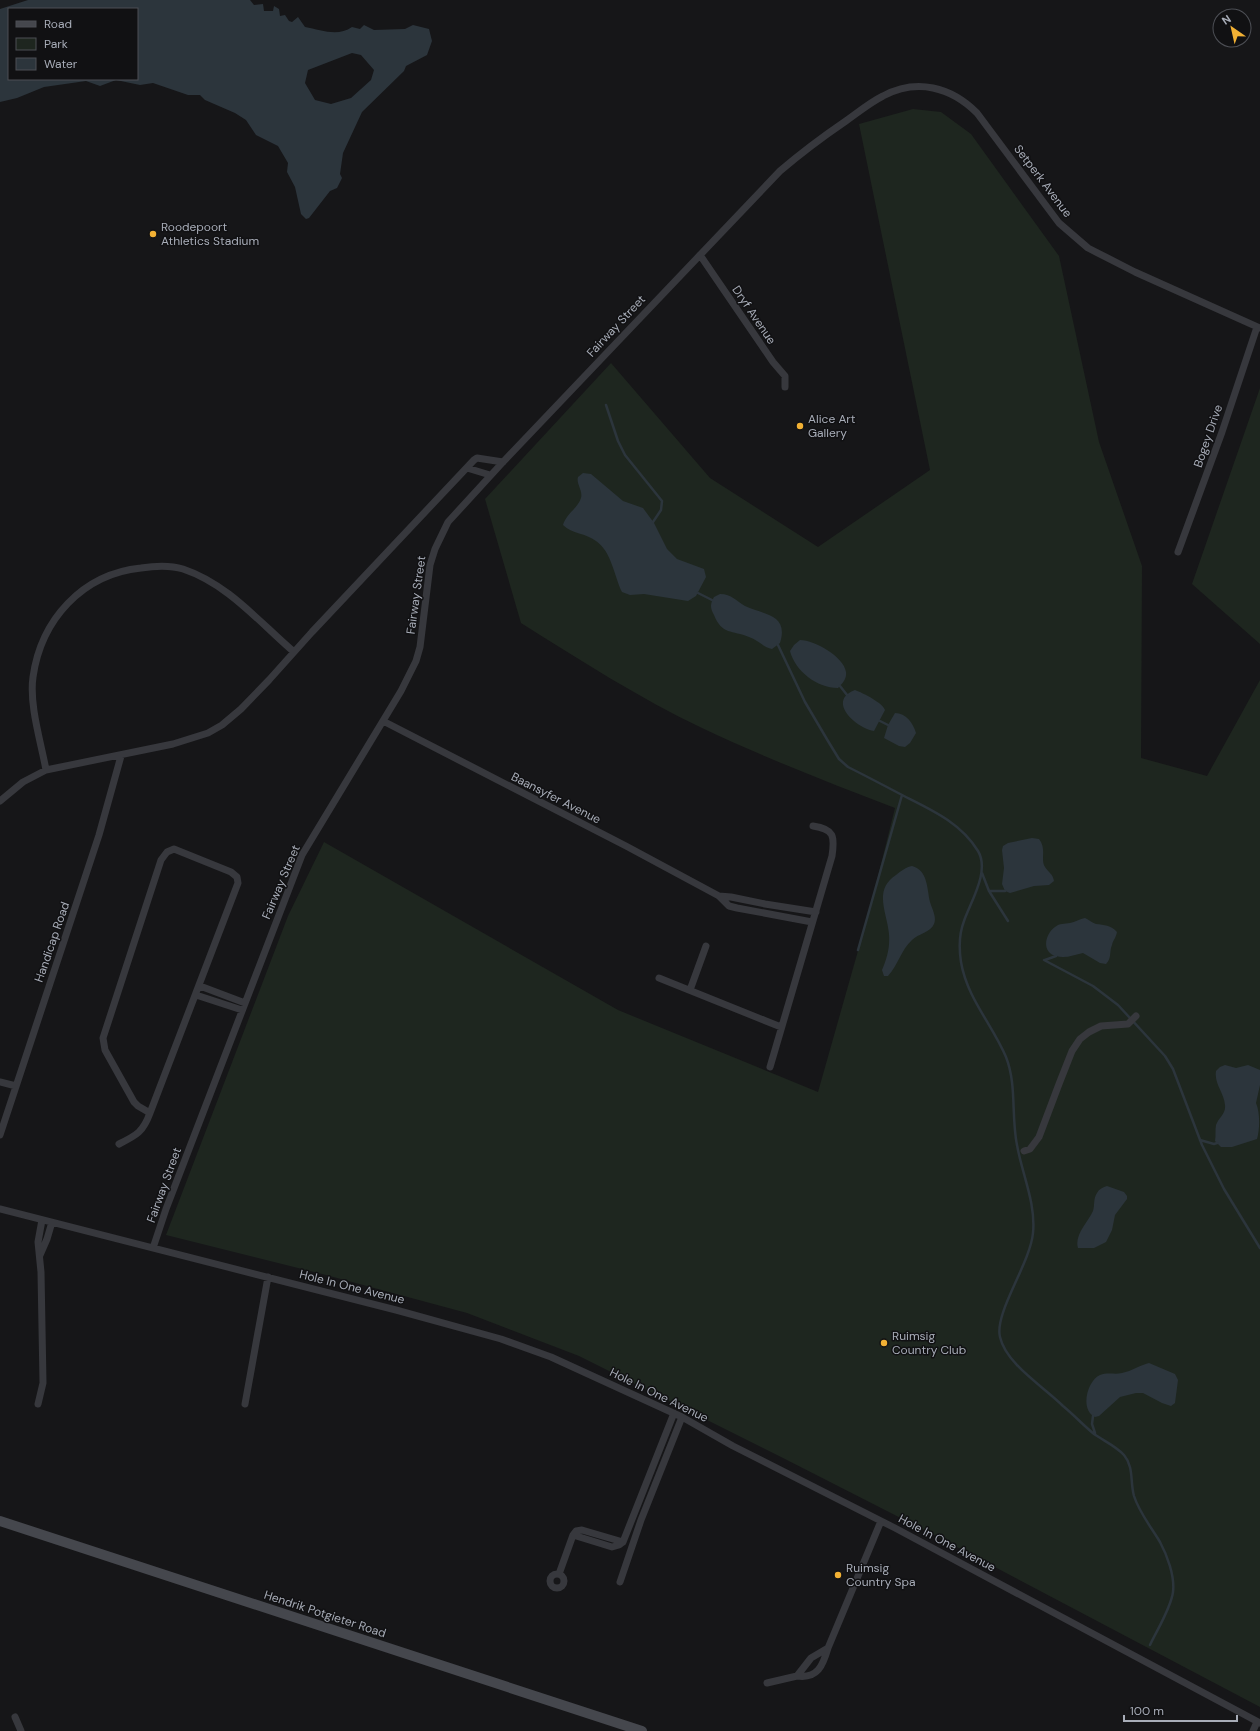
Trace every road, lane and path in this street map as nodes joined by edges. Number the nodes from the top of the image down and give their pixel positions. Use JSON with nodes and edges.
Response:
{"nodes":[{"id":1,"x":904,"y":88,"type":"joint"},
{"id":2,"x":700,"y":255,"type":"junction"},
{"id":3,"x":1259,"y":328,"type":"edge"},
{"id":4,"x":785,"y":387,"type":"dead end"},
{"id":5,"x":503,"y":462,"type":"junction"},
{"id":6,"x":467,"y":468,"type":"junction"},
{"id":7,"x":490,"y":475,"type":"junction"},
{"id":8,"x":1178,"y":552,"type":"dead end"},
{"id":9,"x":294,"y":652,"type":"junction"},
{"id":10,"x":383,"y":721,"type":"junction"},
{"id":11,"x":121,"y":756,"type":"junction"},
{"id":12,"x":46,"y":770,"type":"junction"},
{"id":13,"x":0,"y":801,"type":"edge"},
{"id":14,"x":813,"y":826,"type":"dead end"},
{"id":15,"x":720,"y":896,"type":"junction"},
{"id":16,"x":765,"y":904,"type":"junction"},
{"id":17,"x":816,"y":912,"type":"junction"},
{"id":18,"x":763,"y":914,"type":"junction"},
{"id":19,"x":812,"y":922,"type":"junction"},
{"id":20,"x":706,"y":946,"type":"dead end"},
{"id":21,"x":659,"y":978,"type":"dead end"},
{"id":22,"x":200,"y":986,"type":"junction"},
{"id":23,"x":690,"y":990,"type":"junction"},
{"id":24,"x":196,"y":995,"type":"junction"},
{"id":25,"x":245,"y":1003,"type":"junction"},
{"id":26,"x":242,"y":1010,"type":"junction"},
{"id":27,"x":1136,"y":1016,"type":"dead end"},
{"id":28,"x":781,"y":1027,"type":"junction"},
{"id":29,"x":770,"y":1067,"type":"dead end"},
{"id":30,"x":0,"y":1082,"type":"edge"},
{"id":31,"x":16,"y":1086,"type":"junction"},
{"id":32,"x":150,"y":1113,"type":"junction"},
{"id":33,"x":0,"y":1135,"type":"edge"},
{"id":34,"x":119,"y":1144,"type":"dead end"},
{"id":35,"x":1024,"y":1151,"type":"dead end"},
{"id":36,"x":0,"y":1209,"type":"edge"},
{"id":37,"x":42,"y":1220,"type":"junction"},
{"id":38,"x":52,"y":1222,"type":"junction"},
{"id":39,"x":153,"y":1248,"type":"junction"},
{"id":40,"x":40,"y":1255,"type":"junction"},
{"id":41,"x":268,"y":1277,"type":"junction"},
{"id":42,"x":38,"y":1404,"type":"dead end"},
{"id":43,"x":245,"y":1404,"type":"dead end"},
{"id":44,"x":674,"y":1413,"type":"junction"},
{"id":45,"x":682,"y":1417,"type":"junction"},
{"id":46,"x":0,"y":1521,"type":"edge"},
{"id":47,"x":881,"y":1521,"type":"junction"},
{"id":48,"x":559,"y":1574,"type":"dead end"},
{"id":49,"x":620,"y":1582,"type":"dead end"},
{"id":50,"x":828,"y":1648,"type":"junction"},
{"id":51,"x":797,"y":1676,"type":"junction"},
{"id":52,"x":767,"y":1683,"type":"dead end"},
{"id":53,"x":15,"y":1717,"type":"dead end"},
{"id":54,"x":1258,"y":1722,"type":"edge"},
{"id":55,"x":22,"y":1731,"type":"edge"},
{"id":56,"x":642,"y":1731,"type":"edge"},
{"id":57,"x":1253,"y":1731,"type":"edge"}],
"edges":[{"from":1,"to":2,"type":"street","name":"Fairway Street"},
{"from":1,"to":3,"type":"street","name":"Setperk Avenue"},
{"from":2,"to":4,"type":"street","name":"Dryf Avenue"},
{"from":2,"to":5,"type":"street","name":"Fairway Street"},
{"from":3,"to":8,"type":"street","name":"Bogey Drive"},
{"from":5,"to":6,"type":"street"},
{"from":5,"to":7,"type":"street","name":"Fairway Street"},
{"from":6,"to":7,"type":"street"},
{"from":6,"to":9,"type":"street"},
{"from":7,"to":10,"type":"street","name":"Fairway Street"},
{"from":9,"to":11,"type":"street"},
{"from":9,"to":12,"type":"street"},
{"from":10,"to":15,"type":"street","name":"Baansyfer Avenue"},
{"from":10,"to":25,"type":"street","name":"Fairway Street"},
{"from":11,"to":12,"type":"street"},
{"from":11,"to":31,"type":"street","name":"Handicap Road"},
{"from":12,"to":13,"type":"street"},
{"from":14,"to":17,"type":"street"},
{"from":15,"to":16,"type":"street","name":"Baansyfer Avenue"},
{"from":15,"to":18,"type":"street","name":"Baansyfer Avenue"},
{"from":16,"to":17,"type":"street","name":"Baansyfer Avenue"},
{"from":16,"to":18,"type":"street"},
{"from":17,"to":19,"type":"street"},
{"from":18,"to":19,"type":"street","name":"Baansyfer Avenue"},
{"from":19,"to":28,"type":"street"},
{"from":20,"to":23,"type":"street"},
{"from":21,"to":23,"type":"street"},
{"from":22,"to":24,"type":"street"},
{"from":22,"to":25,"type":"street"},
{"from":22,"to":32,"type":"street"},
{"from":23,"to":28,"type":"street"},
{"from":24,"to":26,"type":"street"},
{"from":24,"to":32,"type":"street"},
{"from":25,"to":26,"type":"street","name":"Fairway Street"},
{"from":26,"to":39,"type":"street","name":"Fairway Street"},
{"from":27,"to":35,"type":"street"},
{"from":28,"to":29,"type":"street"},
{"from":30,"to":31,"type":"street"},
{"from":31,"to":33,"type":"street","name":"Handicap Road"},
{"from":32,"to":34,"type":"street"},
{"from":36,"to":37,"type":"street","name":"Hole In One Avenue"},
{"from":37,"to":38,"type":"street","name":"Hole In One Avenue"},
{"from":37,"to":40,"type":"street"},
{"from":38,"to":39,"type":"street","name":"Hole In One Avenue"},
{"from":38,"to":40,"type":"street"},
{"from":39,"to":41,"type":"street","name":"Hole In One Avenue"},
{"from":40,"to":42,"type":"street"},
{"from":41,"to":43,"type":"street"},
{"from":41,"to":44,"type":"street","name":"Hole In One Avenue"},
{"from":44,"to":45,"type":"street","name":"Hole In One Avenue"},
{"from":44,"to":48,"type":"street"},
{"from":45,"to":47,"type":"street","name":"Hole In One Avenue"},
{"from":45,"to":49,"type":"street"},
{"from":46,"to":56,"type":"main road","name":"Hendrik Potgieter Road"},
{"from":47,"to":50,"type":"street"},
{"from":47,"to":54,"type":"street","name":"Hole In One Avenue"},
{"from":50,"to":51,"type":"street"},
{"from":50,"to":51,"type":"street"},
{"from":51,"to":52,"type":"street"},
{"from":53,"to":55,"type":"street"},
{"from":54,"to":57,"type":"street"}]}
